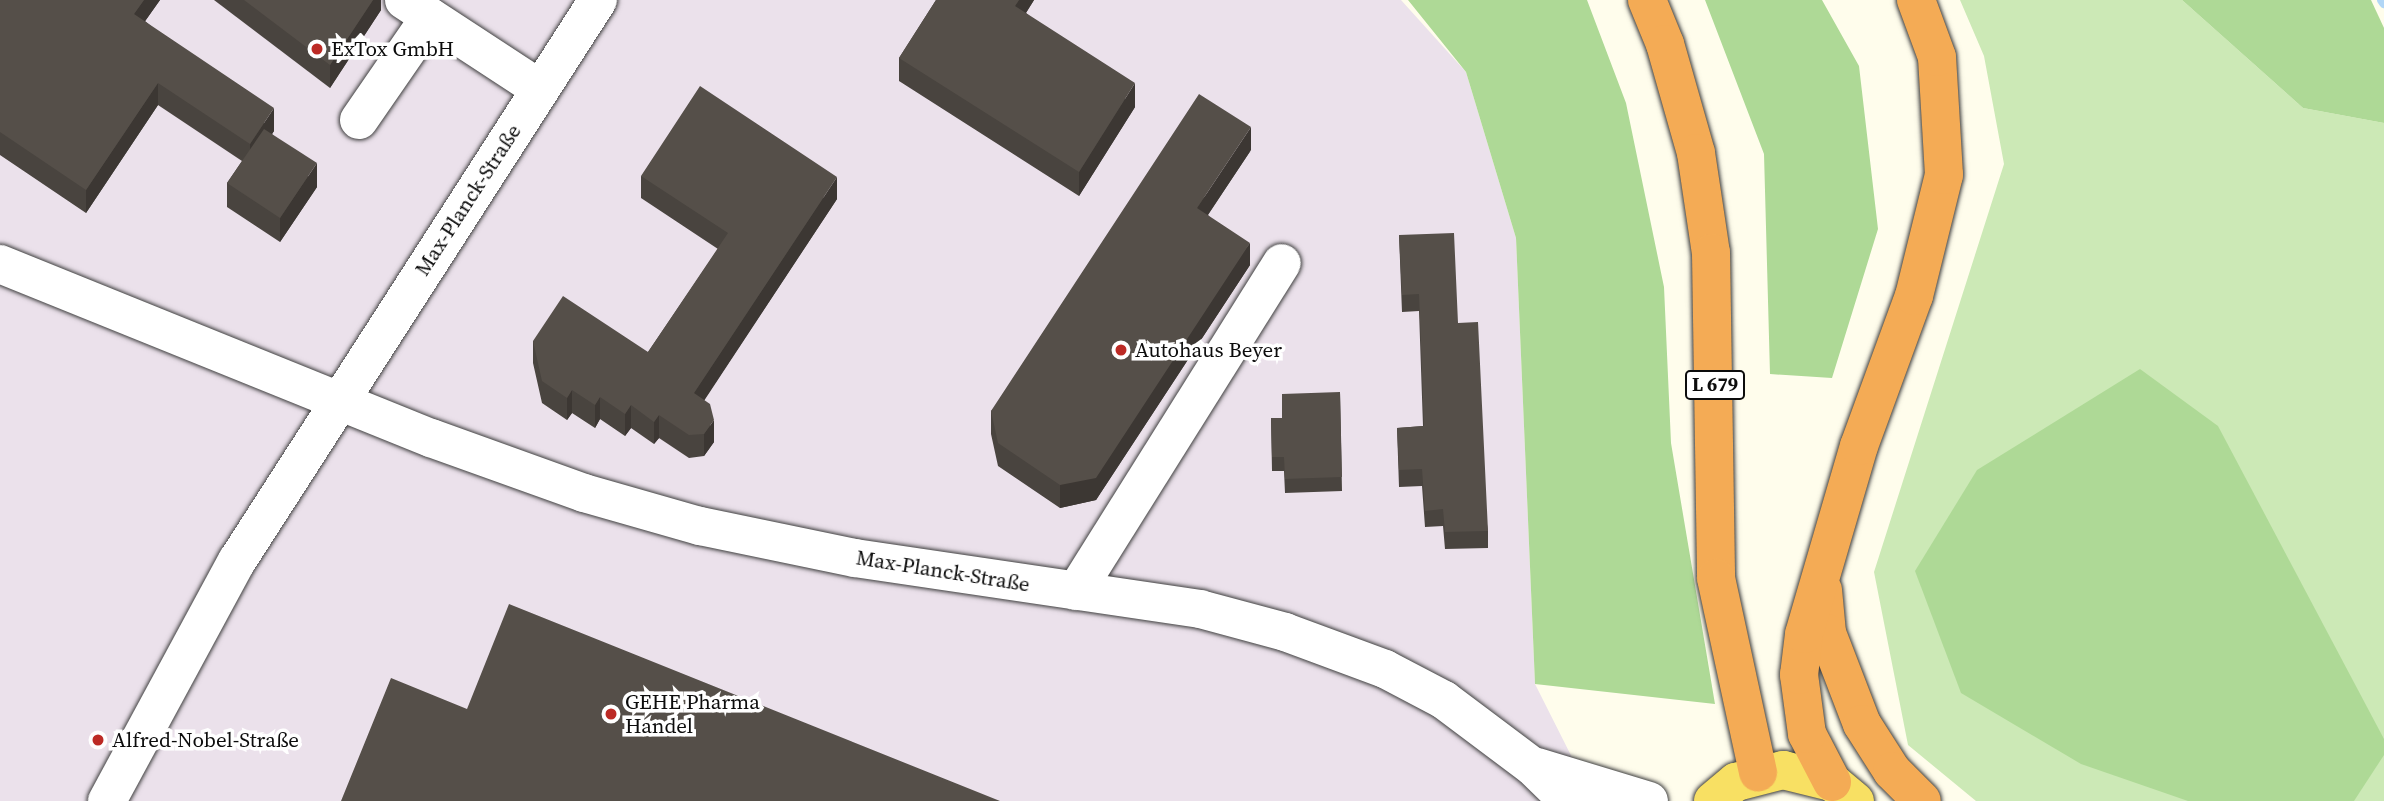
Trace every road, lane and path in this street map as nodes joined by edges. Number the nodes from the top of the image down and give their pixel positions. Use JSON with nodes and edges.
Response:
{"nodes":[{"id":1,"x":598,"y":0,"type":"edge"},
{"id":2,"x":1647,"y":0,"type":"edge"},
{"id":3,"x":1916,"y":0,"type":"edge"},
{"id":4,"x":417,"y":8,"type":"edge"},
{"id":5,"x":540,"y":89,"type":"junction"},
{"id":6,"x":359,"y":120,"type":"dead end"},
{"id":7,"x":1282,"y":263,"type":"dead end"},
{"id":8,"x":0,"y":264,"type":"edge"},
{"id":9,"x":338,"y":400,"type":"junction"},
{"id":10,"x":1822,"y":574,"type":"junction"},
{"id":11,"x":1076,"y":591,"type":"junction"},
{"id":12,"x":1532,"y":766,"type":"junction"},
{"id":13,"x":1758,"y":774,"type":"junction"},
{"id":14,"x":1843,"y":792,"type":"edge"},
{"id":15,"x":107,"y":801,"type":"edge"},
{"id":16,"x":1568,"y":801,"type":"edge"},
{"id":17,"x":1649,"y":801,"type":"edge"},
{"id":18,"x":1713,"y":801,"type":"edge"},
{"id":19,"x":1923,"y":801,"type":"edge"}],
"edges":[{"from":1,"to":5,"type":"street","name":"Max-Planck-Straße"},
{"from":2,"to":13,"type":"highway","number":"L 679"},
{"from":3,"to":10,"type":"highway"},
{"from":4,"to":5,"type":"street"},
{"from":4,"to":6,"type":"street"},
{"from":5,"to":9,"type":"street","name":"Max-Planck-Straße"},
{"from":7,"to":11,"type":"street"},
{"from":8,"to":9,"type":"street","name":"Max-Planck-Straße"},
{"from":9,"to":11,"type":"street","name":"Max-Planck-Straße"},
{"from":9,"to":15,"type":"street"},
{"from":10,"to":14,"type":"highway"},
{"from":10,"to":19,"type":"highway"},
{"from":11,"to":12,"type":"street","name":"Max-Planck-Straße"},
{"from":12,"to":16,"type":"street","name":"Max-Planck-Straße"},
{"from":12,"to":17,"type":"street","name":"Max-Planck-Straße"},
{"from":13,"to":14,"type":"main road"},
{"from":13,"to":18,"type":"main road"}]}
